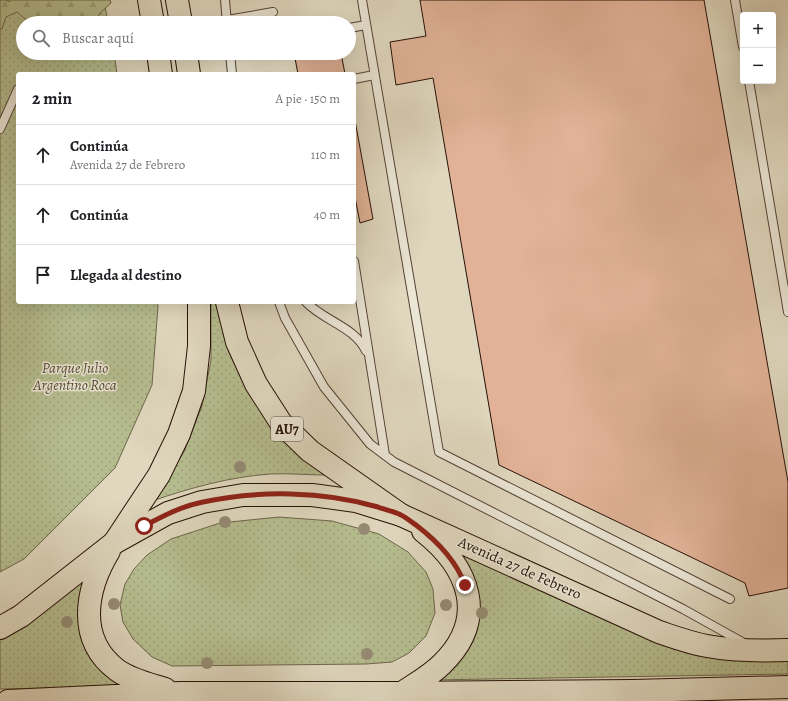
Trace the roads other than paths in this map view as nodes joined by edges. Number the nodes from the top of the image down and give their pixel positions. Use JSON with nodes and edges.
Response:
{"nodes":[{"id":1,"x":149,"y":0,"type":"edge"},
{"id":2,"x":177,"y":0,"type":"edge"},
{"id":3,"x":225,"y":0,"type":"edge"},
{"id":4,"x":362,"y":0,"type":"edge"},
{"id":5,"x":735,"y":0,"type":"edge"},
{"id":6,"x":273,"y":12,"type":"dead end"},
{"id":7,"x":152,"y":16,"type":"edge"},
{"id":8,"x":180,"y":16,"type":"edge"},
{"id":9,"x":226,"y":16,"type":"edge"},
{"id":10,"x":255,"y":16,"type":"edge"},
{"id":11,"x":366,"y":25,"type":"junction"},
{"id":12,"x":356,"y":27,"type":"edge"},
{"id":13,"x":740,"y":29,"type":"edge"},
{"id":14,"x":159,"y":60,"type":"edge"},
{"id":15,"x":187,"y":60,"type":"edge"},
{"id":16,"x":231,"y":60,"type":"edge"},
{"id":17,"x":162,"y":72,"type":"edge"},
{"id":18,"x":189,"y":72,"type":"edge"},
{"id":19,"x":232,"y":72,"type":"edge"},
{"id":20,"x":374,"y":75,"type":"junction"},
{"id":21,"x":356,"y":79,"type":"edge"},
{"id":22,"x":750,"y":84,"type":"edge"},
{"id":23,"x":16,"y":93,"type":"edge"},
{"id":24,"x":0,"y":129,"type":"edge"},
{"id":25,"x":356,"y":273,"type":"edge"},
{"id":26,"x":199,"y":304,"type":"edge"},
{"id":27,"x":228,"y":304,"type":"edge"},
{"id":28,"x":281,"y":304,"type":"edge"},
{"id":29,"x":308,"y":304,"type":"edge"},
{"id":30,"x":788,"y":312,"type":"edge"},
{"id":31,"x":370,"y":359,"type":"junction"},
{"id":32,"x":385,"y":455,"type":"junction"},
{"id":33,"x":401,"y":515,"type":"junction"},
{"id":34,"x":114,"y":543,"type":"junction"},
{"id":35,"x":730,"y":599,"type":"dead end"},
{"id":36,"x":0,"y":628,"type":"edge"},
{"id":37,"x":788,"y":650,"type":"edge"},
{"id":38,"x":757,"y":651,"type":"junction"},
{"id":39,"x":788,"y":687,"type":"edge"},
{"id":40,"x":180,"y":693,"type":"junction"},
{"id":41,"x":402,"y":693,"type":"junction"},
{"id":42,"x":8,"y":701,"type":"edge"}],
"edges":[{"from":1,"to":7,"type":"main road"},
{"from":2,"to":8,"type":"main road"},
{"from":3,"to":9,"type":"lane"},
{"from":4,"to":11,"type":"lane"},
{"from":5,"to":13,"type":"lane"},
{"from":6,"to":10,"type":"lane"},
{"from":11,"to":12,"type":"lane"},
{"from":11,"to":20,"type":"lane"},
{"from":14,"to":17,"type":"main road"},
{"from":15,"to":18,"type":"main road"},
{"from":16,"to":19,"type":"lane"},
{"from":20,"to":21,"type":"lane"},
{"from":20,"to":35,"type":"lane"},
{"from":22,"to":30,"type":"lane"},
{"from":23,"to":24,"type":"lane"},
{"from":25,"to":31,"type":"lane"},
{"from":26,"to":34,"type":"main road"},
{"from":27,"to":33,"type":"main road","number":"AU7"},
{"from":28,"to":32,"type":"lane"},
{"from":29,"to":31,"type":"lane"},
{"from":31,"to":32,"type":"lane"},
{"from":32,"to":38,"type":"lane"},
{"from":33,"to":34,"type":"main road","name":"Avenida 27 de Febrero"},
{"from":33,"to":38,"type":"main road","name":"Avenida 27 de Febrero"},
{"from":33,"to":41,"type":"main road"},
{"from":34,"to":36,"type":"main road","name":"Avenida 27 de Febrero"},
{"from":34,"to":40,"type":"main road"},
{"from":37,"to":38,"type":"main road","name":"Avenida 27 de Febrero"},
{"from":39,"to":41,"type":"main road"},
{"from":40,"to":41,"type":"main road"},
{"from":40,"to":42,"type":"main road"}]}
